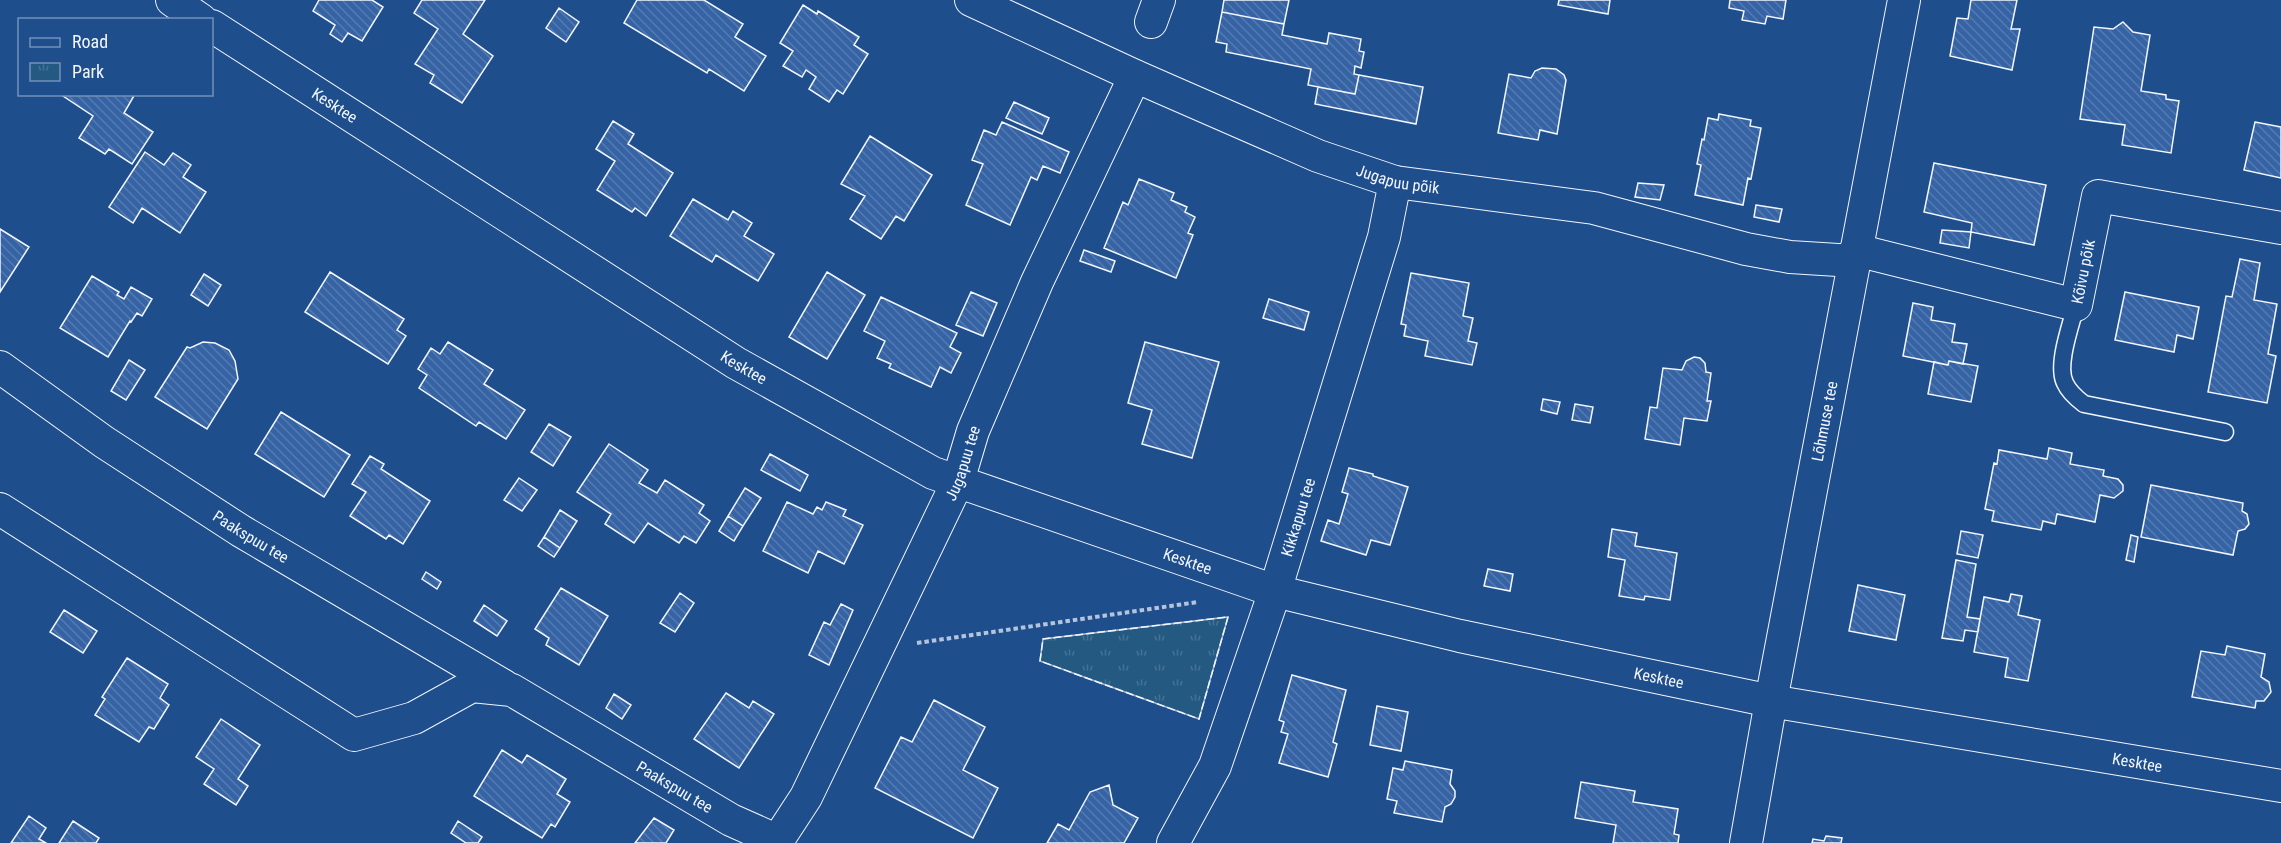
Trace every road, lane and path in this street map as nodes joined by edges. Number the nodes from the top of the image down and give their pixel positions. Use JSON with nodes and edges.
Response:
{"nodes":[{"id":1,"x":172,"y":0,"type":"edge"},
{"id":2,"x":971,"y":0,"type":"edge"},
{"id":3,"x":1904,"y":0,"type":"edge"},
{"id":4,"x":198,"y":18,"type":"edge"},
{"id":5,"x":213,"y":27,"type":"edge"},
{"id":6,"x":1135,"y":76,"type":"junction"},
{"id":7,"x":1395,"y":182,"type":"junction"},
{"id":8,"x":2281,"y":228,"type":"edge"},
{"id":9,"x":1855,"y":255,"type":"junction"},
{"id":10,"x":2076,"y":305,"type":"junction"},
{"id":11,"x":0,"y":367,"type":"edge"},
{"id":12,"x":2224,"y":432,"type":"dead end"},
{"id":13,"x":958,"y":481,"type":"junction"},
{"id":14,"x":0,"y":509,"type":"edge"},
{"id":15,"x":1275,"y":591,"type":"junction"},
{"id":16,"x":1205,"y":601,"type":"dead end"},
{"id":17,"x":878,"y":649,"type":"junction"},
{"id":18,"x":512,"y":690,"type":"junction"},
{"id":19,"x":1770,"y":700,"type":"junction"},
{"id":20,"x":2281,"y":786,"type":"edge"},
{"id":21,"x":777,"y":842,"type":"edge"},
{"id":22,"x":1173,"y":843,"type":"edge"},
{"id":23,"x":1746,"y":843,"type":"edge"}],
"edges":[{"from":1,"to":4,"type":"street"},
{"from":2,"to":6,"type":"street","name":"Jugapuu põik"},
{"from":3,"to":9,"type":"street","name":"Lõhmuse tee"},
{"from":5,"to":13,"type":"street","name":"Kesktee"},
{"from":6,"to":7,"type":"street","name":"Jugapuu põik"},
{"from":6,"to":13,"type":"street","name":"Jugapuu tee"},
{"from":7,"to":9,"type":"street","name":"Jugapuu põik"},
{"from":7,"to":15,"type":"street","name":"Kikkapuu tee"},
{"from":8,"to":10,"type":"street","name":"Kõivu põik"},
{"from":9,"to":10,"type":"street","name":"Kõivu põik"},
{"from":9,"to":19,"type":"street","name":"Lõhmuse tee"},
{"from":10,"to":12,"type":"lane"},
{"from":11,"to":18,"type":"street","name":"Paakspuu tee"},
{"from":13,"to":15,"type":"street","name":"Kesktee"},
{"from":13,"to":17,"type":"street","name":"Jugapuu tee"},
{"from":14,"to":18,"type":"street","name":"Paakspuu tee"},
{"from":15,"to":19,"type":"street","name":"Kesktee"},
{"from":15,"to":22,"type":"street","name":"Kikkapuu tee"},
{"from":16,"to":17,"type":"path"},
{"from":17,"to":21,"type":"street","name":"Jugapuu tee"},
{"from":18,"to":21,"type":"street","name":"Paakspuu tee"},
{"from":19,"to":20,"type":"street","name":"Kesktee"},
{"from":19,"to":23,"type":"street","name":"Lõhmuse tee"}]}
